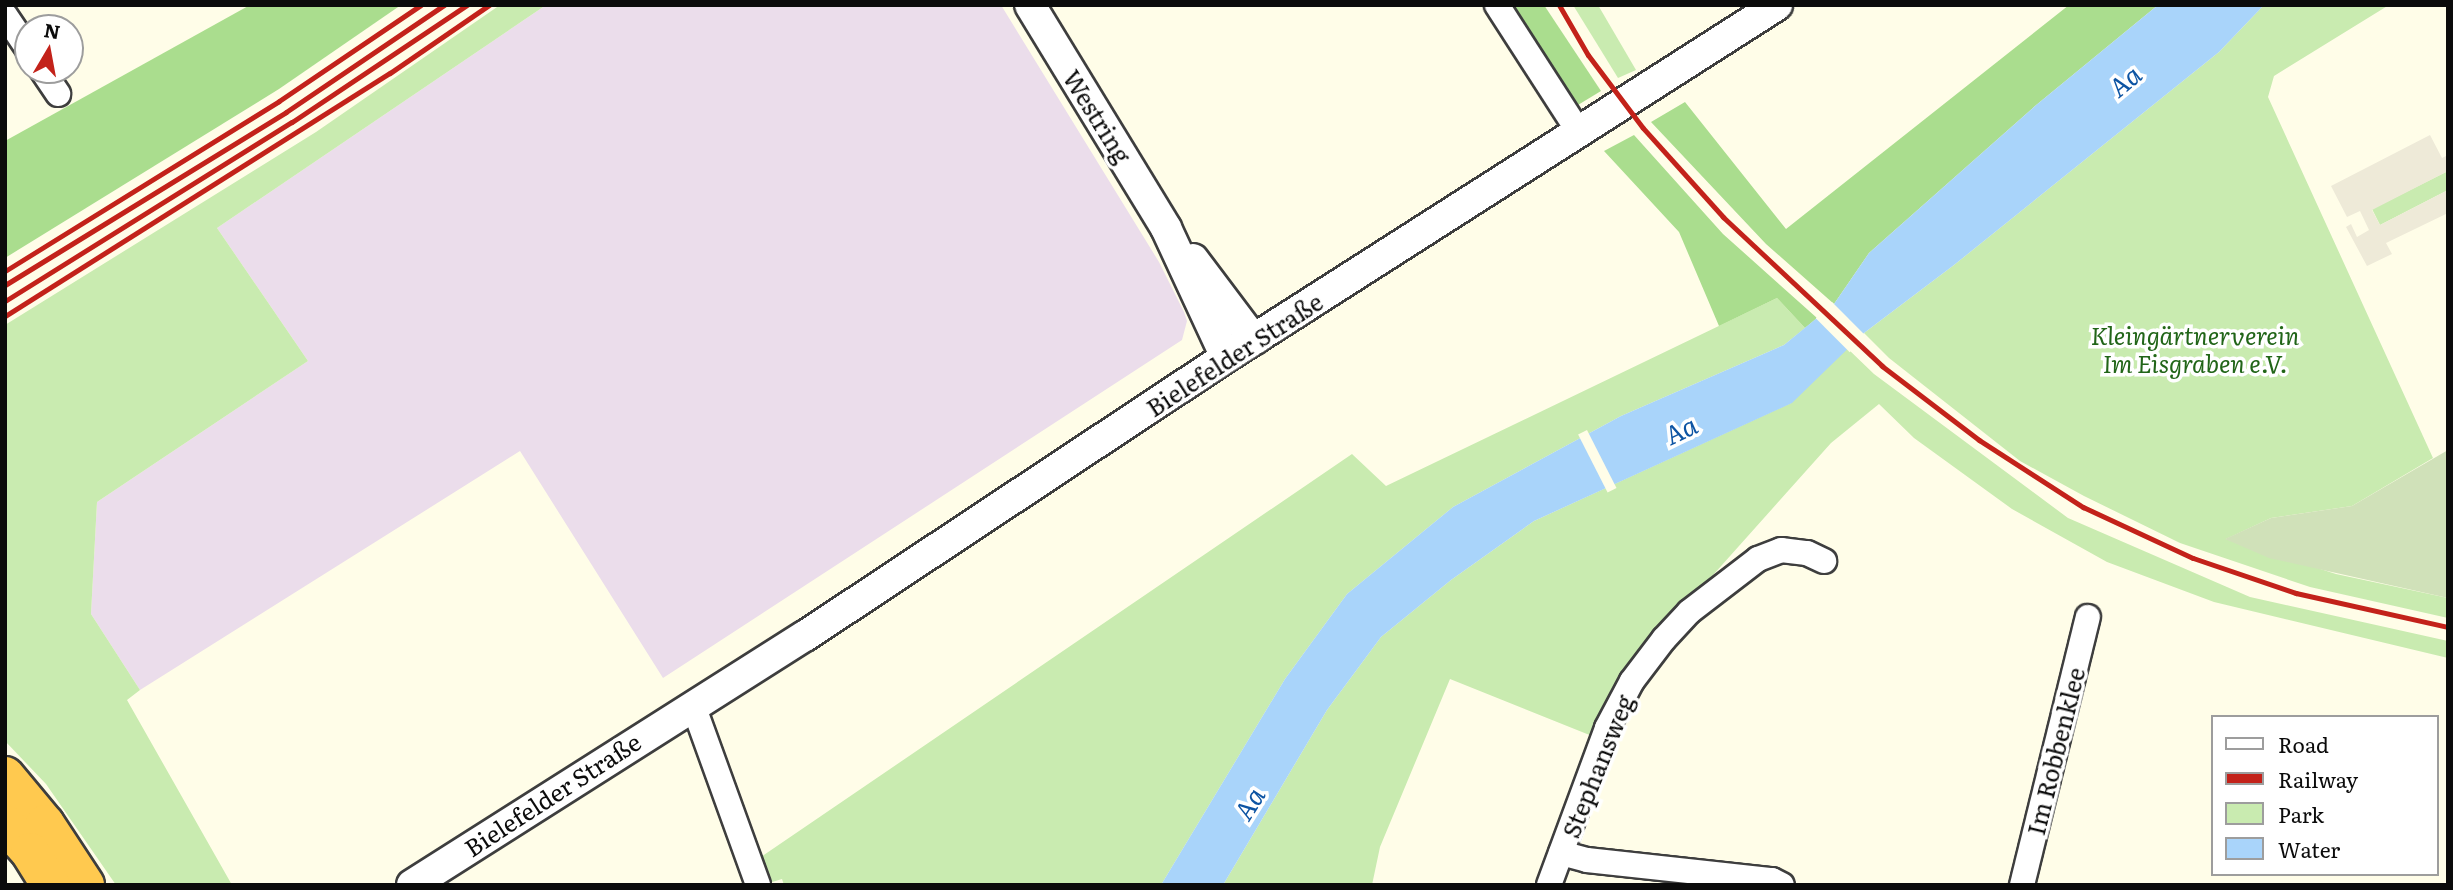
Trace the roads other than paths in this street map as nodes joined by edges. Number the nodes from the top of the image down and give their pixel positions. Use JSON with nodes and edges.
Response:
{"nodes":[{"id":1,"x":1030,"y":5,"type":"edge"},
{"id":2,"x":1497,"y":5,"type":"edge"},
{"id":3,"x":1777,"y":5,"type":"edge"},
{"id":4,"x":51,"y":84,"type":"edge"},
{"id":5,"x":58,"y":94,"type":"dead end"},
{"id":6,"x":1579,"y":132,"type":"junction"},
{"id":7,"x":1166,"y":228,"type":"junction"},
{"id":8,"x":1254,"y":340,"type":"junction"},
{"id":9,"x":1226,"y":357,"type":"junction"},
{"id":10,"x":1824,"y":561,"type":"dead end"},
{"id":11,"x":2088,"y":617,"type":"dead end"},
{"id":12,"x":693,"y":705,"type":"junction"},
{"id":13,"x":5,"y":776,"type":"edge"},
{"id":14,"x":5,"y":824,"type":"edge"},
{"id":15,"x":1561,"y":853,"type":"junction"},
{"id":16,"x":51,"y":885,"type":"edge"},
{"id":17,"x":85,"y":885,"type":"edge"},
{"id":18,"x":412,"y":885,"type":"edge"},
{"id":19,"x":758,"y":885,"type":"edge"},
{"id":20,"x":1549,"y":885,"type":"edge"},
{"id":21,"x":1782,"y":885,"type":"edge"},
{"id":22,"x":2022,"y":885,"type":"edge"}],
"edges":[{"from":1,"to":7,"type":"street","name":"Westring"},
{"from":2,"to":6,"type":"street"},
{"from":3,"to":6,"type":"street","name":"Bielefelder Straße"},
{"from":4,"to":5,"type":"street"},
{"from":6,"to":8,"type":"street","name":"Bielefelder Straße"},
{"from":7,"to":8,"type":"street","name":"Westring"},
{"from":7,"to":9,"type":"street","name":"Westring"},
{"from":8,"to":9,"type":"street","name":"Bielefelder Straße"},
{"from":9,"to":12,"type":"street","name":"Bielefelder Straße"},
{"from":10,"to":15,"type":"street","name":"Stephansweg"},
{"from":11,"to":22,"type":"street","name":"Im Robbenklee"},
{"from":12,"to":18,"type":"street","name":"Bielefelder Straße"},
{"from":12,"to":19,"type":"street"},
{"from":13,"to":17,"type":"highway"},
{"from":14,"to":16,"type":"highway"},
{"from":15,"to":20,"type":"street","name":"Stephansweg"},
{"from":15,"to":21,"type":"street"}]}
